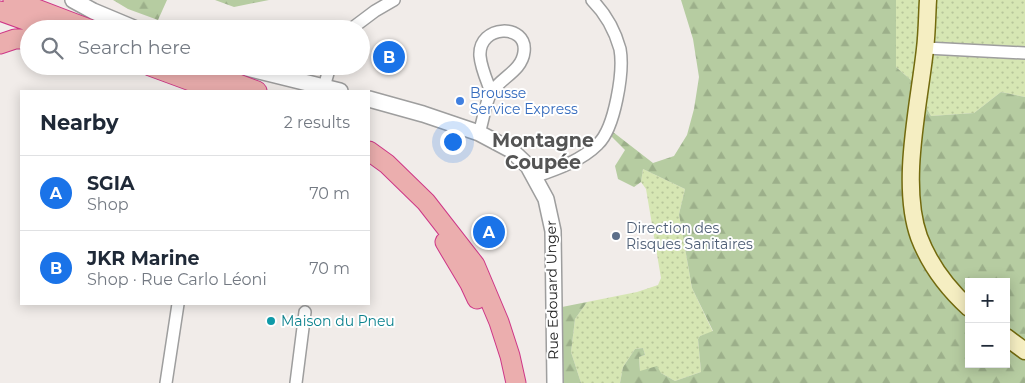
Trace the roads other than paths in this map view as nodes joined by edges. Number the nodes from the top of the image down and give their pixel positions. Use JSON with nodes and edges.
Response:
{"nodes":[{"id":1,"x":13,"y":0,"type":"edge"},
{"id":2,"x":73,"y":0,"type":"edge"},
{"id":3,"x":394,"y":0,"type":"edge"},
{"id":4,"x":592,"y":0,"type":"edge"},
{"id":5,"x":928,"y":0,"type":"edge"},
{"id":6,"x":0,"y":11,"type":"edge"},
{"id":7,"x":25,"y":20,"type":"edge"},
{"id":8,"x":65,"y":20,"type":"edge"},
{"id":9,"x":114,"y":20,"type":"edge"},
{"id":10,"x":363,"y":20,"type":"edge"},
{"id":11,"x":20,"y":39,"type":"edge"},
{"id":12,"x":0,"y":44,"type":"edge"},
{"id":13,"x":926,"y":48,"type":"junction"},
{"id":14,"x":1025,"y":53,"type":"edge"},
{"id":15,"x":174,"y":75,"type":"edge"},
{"id":16,"x":214,"y":75,"type":"edge"},
{"id":17,"x":275,"y":75,"type":"edge"},
{"id":18,"x":327,"y":75,"type":"edge"},
{"id":19,"x":324,"y":87,"type":"junction"},
{"id":20,"x":215,"y":90,"type":"edge"},
{"id":21,"x":254,"y":90,"type":"edge"},
{"id":22,"x":336,"y":90,"type":"edge"},
{"id":23,"x":491,"y":92,"type":"junction"},
{"id":24,"x":370,"y":99,"type":"edge"},
{"id":25,"x":479,"y":133,"type":"junction"},
{"id":26,"x":370,"y":151,"type":"edge"},
{"id":27,"x":370,"y":166,"type":"edge"},
{"id":28,"x":534,"y":176,"type":"junction"},
{"id":29,"x":965,"y":304,"type":"edge"},
{"id":30,"x":178,"y":305,"type":"edge"},
{"id":31,"x":305,"y":312,"type":"dead end"},
{"id":32,"x":1010,"y":340,"type":"edge"},
{"id":33,"x":1025,"y":351,"type":"edge"},
{"id":34,"x":166,"y":383,"type":"edge"},
{"id":35,"x":296,"y":383,"type":"edge"},
{"id":36,"x":505,"y":383,"type":"edge"},
{"id":37,"x":516,"y":383,"type":"edge"},
{"id":38,"x":555,"y":383,"type":"edge"}],
"edges":[{"from":1,"to":8,"type":"highway"},
{"from":2,"to":9,"type":"street"},
{"from":3,"to":10,"type":"street"},
{"from":4,"to":28,"type":"street"},
{"from":5,"to":13,"type":"main road"},
{"from":6,"to":7,"type":"highway"},
{"from":11,"to":12,"type":"highway"},
{"from":13,"to":14,"type":"street"},
{"from":13,"to":29,"type":"main road"},
{"from":15,"to":20,"type":"highway"},
{"from":16,"to":21,"type":"highway"},
{"from":17,"to":19,"type":"street"},
{"from":18,"to":19,"type":"street"},
{"from":19,"to":22,"type":"street"},
{"from":23,"to":23,"type":"street"},
{"from":23,"to":25,"type":"street"},
{"from":24,"to":25,"type":"street","name":"Rue Edouard Unger"},
{"from":25,"to":28,"type":"street","name":"Rue Edouard Unger"},
{"from":26,"to":37,"type":"highway"},
{"from":27,"to":36,"type":"highway"},
{"from":28,"to":38,"type":"street","name":"Rue Edouard Unger"},
{"from":30,"to":34,"type":"street"},
{"from":31,"to":35,"type":"street"},
{"from":32,"to":33,"type":"main road"}]}
